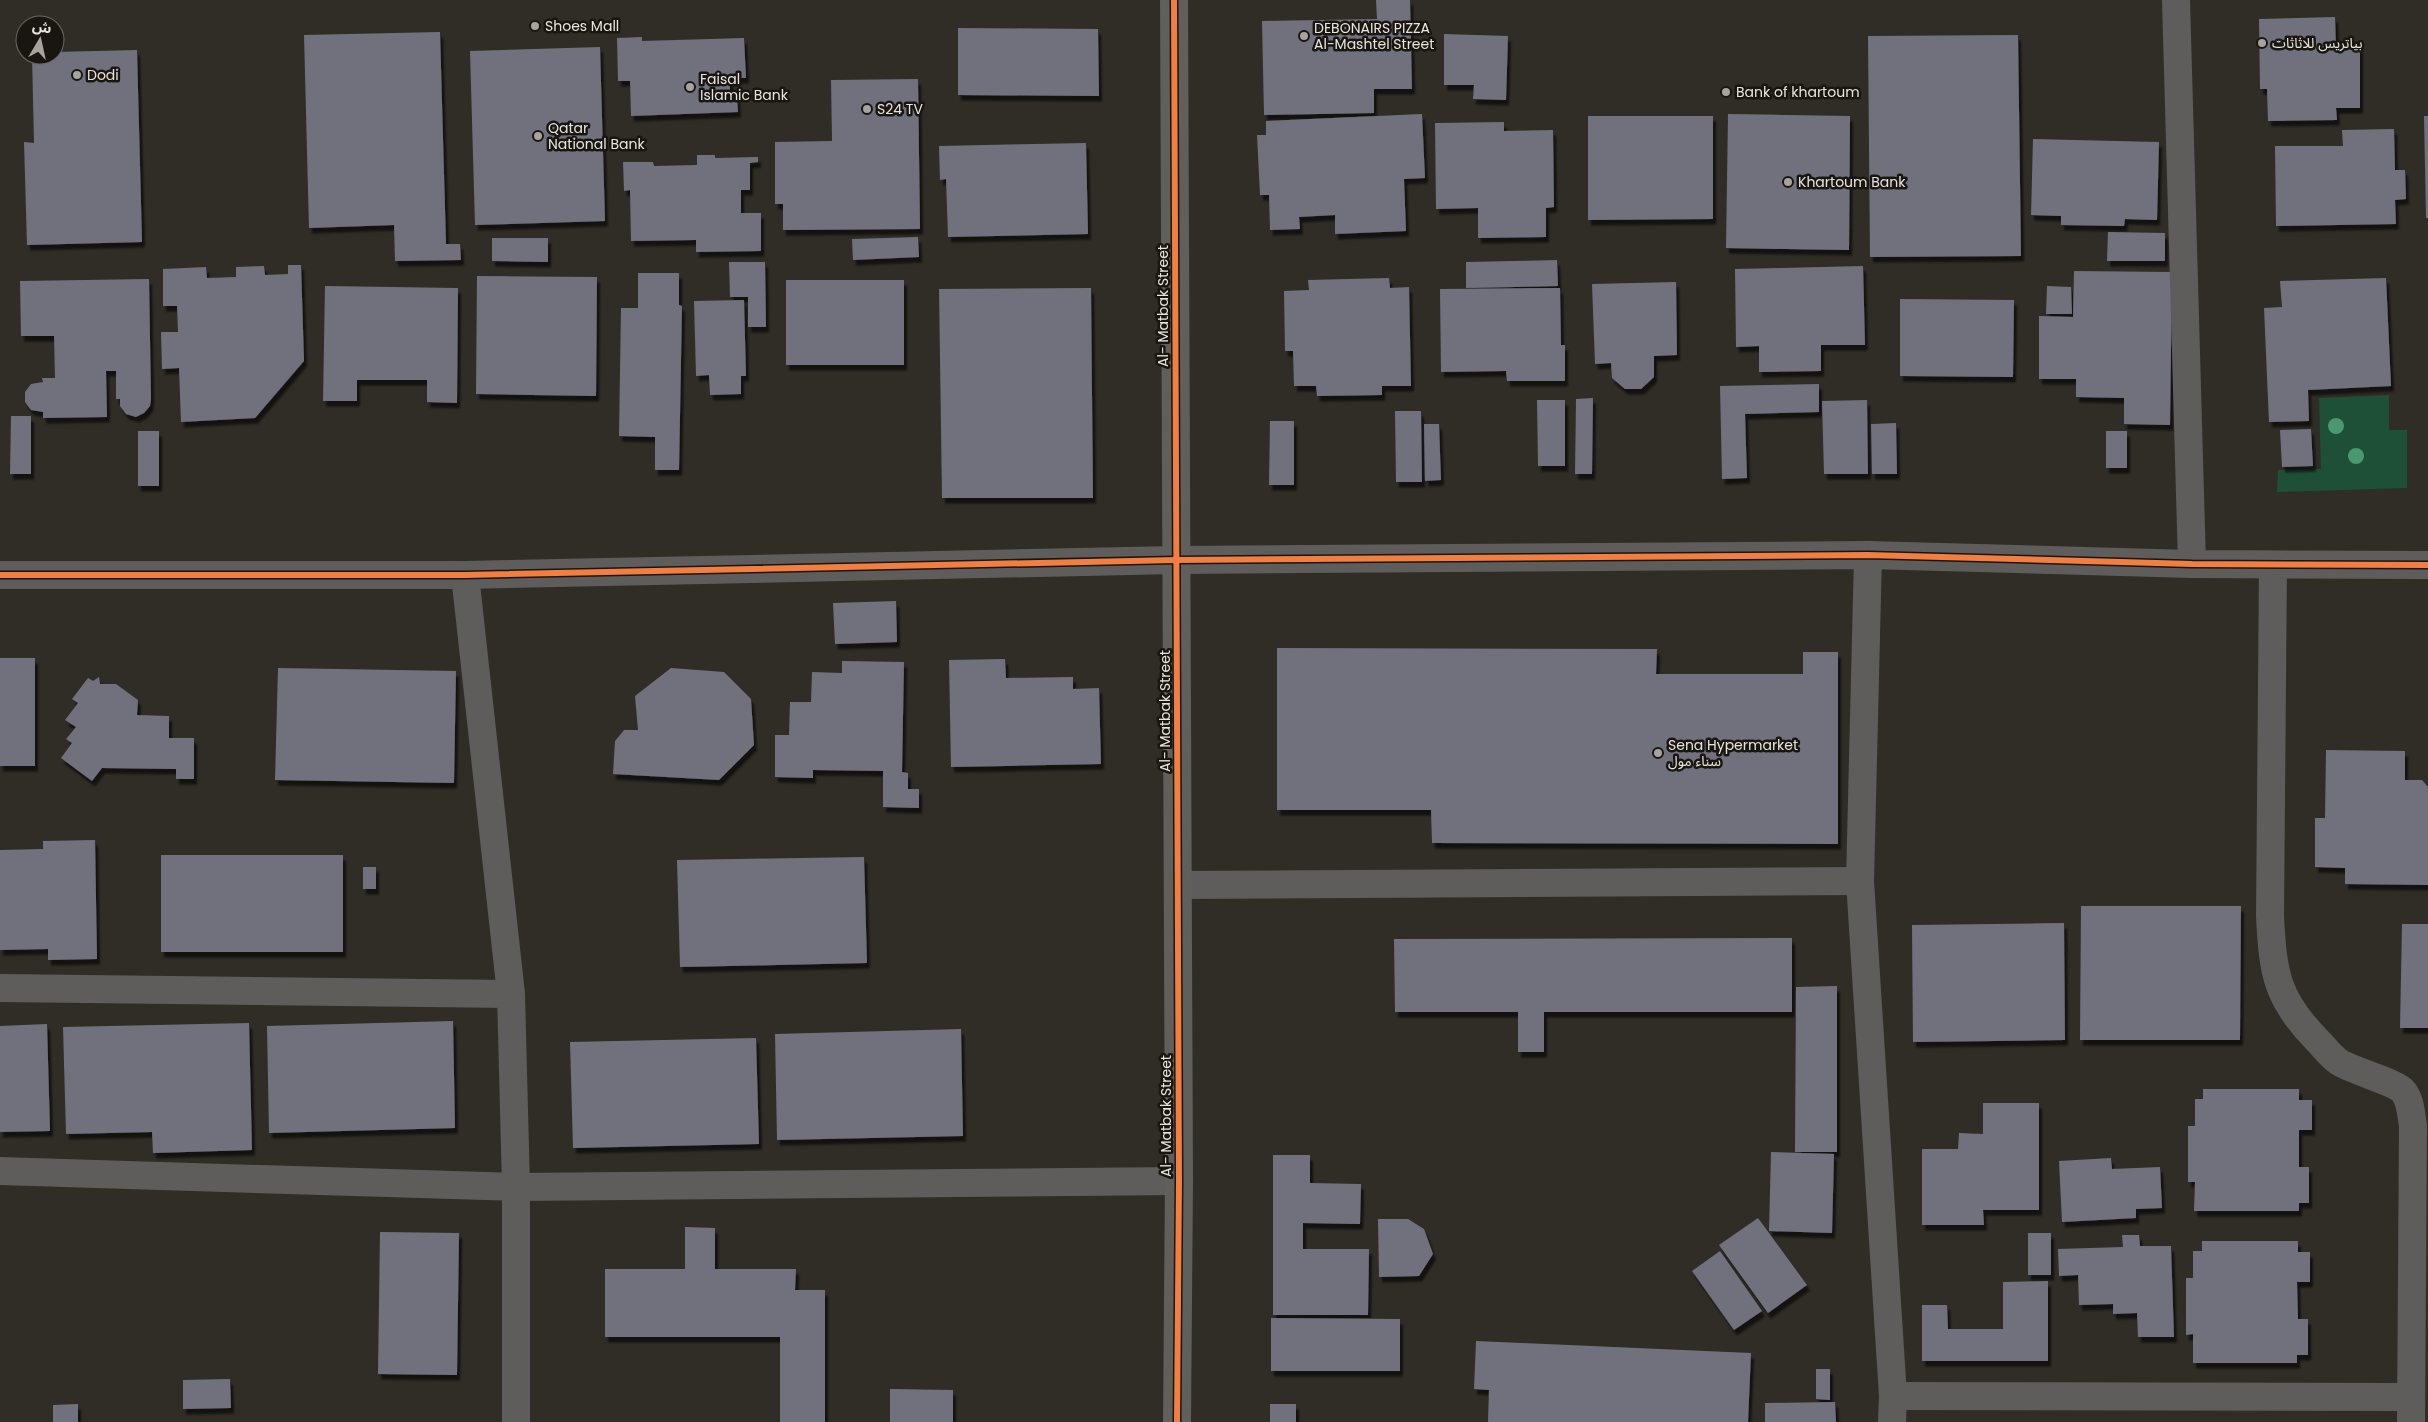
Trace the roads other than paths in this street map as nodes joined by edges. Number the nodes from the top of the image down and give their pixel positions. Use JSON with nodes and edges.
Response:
{"nodes":[{"id":1,"x":1174,"y":0,"type":"edge"},
{"id":2,"x":2176,"y":0,"type":"edge"},
{"id":3,"x":1868,"y":555,"type":"junction"},
{"id":4,"x":1176,"y":560,"type":"junction"},
{"id":5,"x":2192,"y":564,"type":"junction"},
{"id":6,"x":2273,"y":564,"type":"junction"},
{"id":7,"x":2428,"y":565,"type":"edge"},
{"id":8,"x":0,"y":575,"type":"edge"},
{"id":9,"x":465,"y":575,"type":"junction"},
{"id":10,"x":1860,"y":881,"type":"junction"},
{"id":11,"x":1178,"y":885,"type":"junction"},
{"id":12,"x":0,"y":988,"type":"edge"},
{"id":13,"x":511,"y":994,"type":"junction"},
{"id":14,"x":0,"y":1171,"type":"edge"},
{"id":15,"x":1179,"y":1180,"type":"junction"},
{"id":16,"x":516,"y":1187,"type":"junction"},
{"id":17,"x":1892,"y":1409,"type":"edge"},
{"id":18,"x":2411,"y":1409,"type":"edge"},
{"id":19,"x":516,"y":1422,"type":"edge"},
{"id":20,"x":1177,"y":1422,"type":"edge"}],
"edges":[{"from":1,"to":4,"type":"street","name":"Al- Matbak Street"},
{"from":2,"to":5,"type":"street"},
{"from":3,"to":4,"type":"street"},
{"from":3,"to":5,"type":"street"},
{"from":3,"to":10,"type":"street"},
{"from":4,"to":9,"type":"street"},
{"from":4,"to":11,"type":"street","name":"Al- Matbak Street"},
{"from":5,"to":6,"type":"street"},
{"from":6,"to":7,"type":"street"},
{"from":6,"to":18,"type":"street"},
{"from":8,"to":9,"type":"street"},
{"from":9,"to":13,"type":"street"},
{"from":10,"to":11,"type":"street"},
{"from":10,"to":17,"type":"street"},
{"from":11,"to":15,"type":"street","name":"Al- Matbak Street"},
{"from":12,"to":13,"type":"street"},
{"from":13,"to":16,"type":"street"},
{"from":14,"to":16,"type":"street"},
{"from":15,"to":16,"type":"street"},
{"from":15,"to":20,"type":"street","name":"Al- Matbak Street"},
{"from":16,"to":19,"type":"street"},
{"from":17,"to":18,"type":"street"}]}
